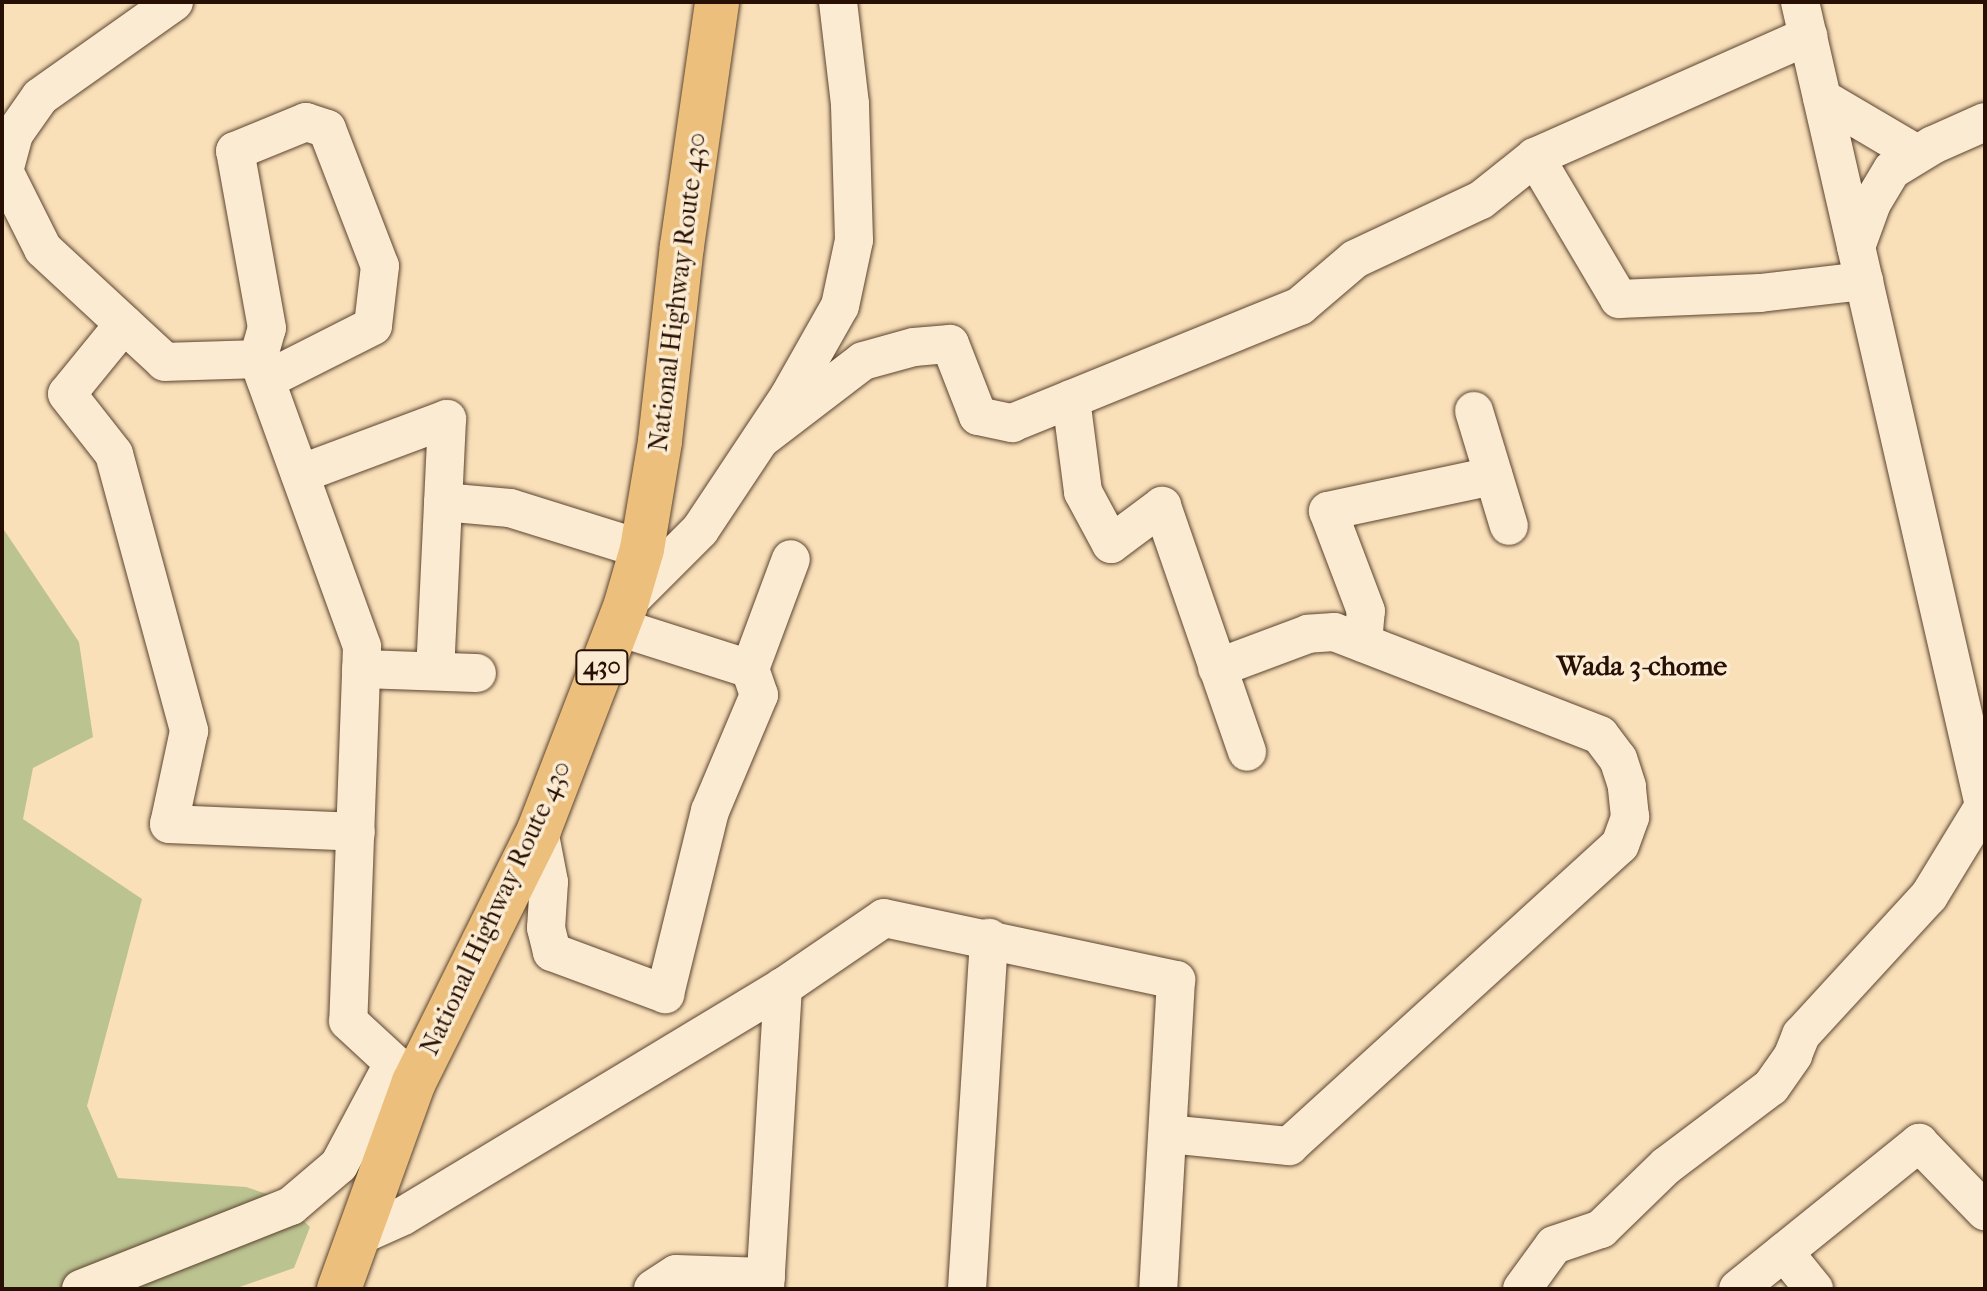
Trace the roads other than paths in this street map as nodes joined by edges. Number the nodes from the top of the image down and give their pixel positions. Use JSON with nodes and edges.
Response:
{"nodes":[{"id":1,"x":174,"y":2,"type":"edge"},
{"id":2,"x":717,"y":2,"type":"edge"},
{"id":3,"x":838,"y":2,"type":"edge"},
{"id":4,"x":1804,"y":19,"type":"edge"},
{"id":5,"x":1822,"y":98,"type":"junction"},
{"id":6,"x":1985,"y":122,"type":"edge"},
{"id":7,"x":1917,"y":154,"type":"junction"},
{"id":8,"x":1535,"y":157,"type":"junction"},
{"id":9,"x":6,"y":186,"type":"edge"},
{"id":10,"x":1860,"y":264,"type":"junction"},
{"id":11,"x":124,"y":324,"type":"junction"},
{"id":12,"x":262,"y":370,"type":"junction"},
{"id":13,"x":1071,"y":399,"type":"junction"},
{"id":14,"x":1474,"y":411,"type":"dead end"},
{"id":15,"x":761,"y":439,"type":"junction"},
{"id":16,"x":300,"y":474,"type":"junction"},
{"id":17,"x":1493,"y":476,"type":"junction"},
{"id":18,"x":443,"y":502,"type":"junction"},
{"id":19,"x":1509,"y":526,"type":"dead end"},
{"id":20,"x":642,"y":549,"type":"junction"},
{"id":21,"x":791,"y":559,"type":"dead end"},
{"id":22,"x":622,"y":615,"type":"junction"},
{"id":23,"x":1363,"y":643,"type":"junction"},
{"id":24,"x":1948,"y":649,"type":"junction"},
{"id":25,"x":1217,"y":668,"type":"junction"},
{"id":26,"x":361,"y":669,"type":"junction"},
{"id":27,"x":750,"y":669,"type":"junction"},
{"id":28,"x":435,"y":671,"type":"junction"},
{"id":29,"x":477,"y":673,"type":"dead end"},
{"id":30,"x":1985,"y":693,"type":"edge"},
{"id":31,"x":1247,"y":752,"type":"dead end"},
{"id":32,"x":1984,"y":808,"type":"edge"},
{"id":33,"x":539,"y":830,"type":"junction"},
{"id":34,"x":356,"y":832,"type":"junction"},
{"id":35,"x":989,"y":938,"type":"junction"},
{"id":36,"x":783,"y":987,"type":"junction"},
{"id":37,"x":404,"y":1073,"type":"junction"},
{"id":38,"x":1168,"y":1134,"type":"junction"},
{"id":39,"x":1985,"y":1211,"type":"edge"},
{"id":40,"x":361,"y":1235,"type":"junction"},
{"id":41,"x":1784,"y":1252,"type":"junction"},
{"id":42,"x":766,"y":1283,"type":"edge"},
{"id":43,"x":81,"y":1289,"type":"edge"},
{"id":44,"x":339,"y":1289,"type":"edge"},
{"id":45,"x":653,"y":1289,"type":"edge"},
{"id":46,"x":967,"y":1289,"type":"edge"},
{"id":47,"x":1158,"y":1289,"type":"edge"},
{"id":48,"x":1522,"y":1289,"type":"edge"},
{"id":49,"x":1738,"y":1289,"type":"edge"},
{"id":50,"x":1814,"y":1289,"type":"edge"}],
"edges":[{"from":1,"to":9,"type":"street"},
{"from":2,"to":20,"type":"highway","name":"National Highway Route 430","number":"430"},
{"from":3,"to":15,"type":"street"},
{"from":4,"to":5,"type":"street"},
{"from":4,"to":8,"type":"street"},
{"from":5,"to":7,"type":"street"},
{"from":5,"to":10,"type":"street"},
{"from":6,"to":7,"type":"street"},
{"from":7,"to":10,"type":"street"},
{"from":8,"to":10,"type":"street"},
{"from":8,"to":13,"type":"street"},
{"from":9,"to":11,"type":"street"},
{"from":10,"to":24,"type":"street"},
{"from":11,"to":12,"type":"street"},
{"from":11,"to":34,"type":"street"},
{"from":12,"to":12,"type":"street"},
{"from":12,"to":16,"type":"street"},
{"from":13,"to":15,"type":"street"},
{"from":13,"to":25,"type":"street"},
{"from":14,"to":17,"type":"street"},
{"from":15,"to":22,"type":"street"},
{"from":16,"to":18,"type":"street"},
{"from":16,"to":26,"type":"street"},
{"from":17,"to":19,"type":"street"},
{"from":17,"to":23,"type":"street"},
{"from":18,"to":20,"type":"street"},
{"from":18,"to":28,"type":"street"},
{"from":20,"to":22,"type":"highway","name":"National Highway Route 430","number":"430"},
{"from":21,"to":27,"type":"street"},
{"from":22,"to":27,"type":"street"},
{"from":22,"to":33,"type":"highway","name":"National Highway Route 430","number":"430"},
{"from":23,"to":25,"type":"street"},
{"from":23,"to":38,"type":"street"},
{"from":24,"to":30,"type":"street"},
{"from":24,"to":32,"type":"street"},
{"from":25,"to":31,"type":"street"},
{"from":26,"to":28,"type":"street"},
{"from":26,"to":34,"type":"street"},
{"from":27,"to":33,"type":"street"},
{"from":28,"to":29,"type":"street"},
{"from":32,"to":48,"type":"street"},
{"from":33,"to":37,"type":"highway","name":"National Highway Route 430","number":"430"},
{"from":34,"to":37,"type":"street"},
{"from":35,"to":36,"type":"street"},
{"from":35,"to":38,"type":"street"},
{"from":35,"to":46,"type":"street"},
{"from":36,"to":40,"type":"street"},
{"from":36,"to":42,"type":"street"},
{"from":37,"to":40,"type":"highway","name":"National Highway Route 430","number":"430"},
{"from":37,"to":43,"type":"street"},
{"from":38,"to":47,"type":"street"},
{"from":39,"to":41,"type":"street"},
{"from":40,"to":44,"type":"highway","name":"National Highway Route 430","number":"430"},
{"from":41,"to":49,"type":"street"},
{"from":41,"to":50,"type":"street"},
{"from":42,"to":45,"type":"street"}]}
